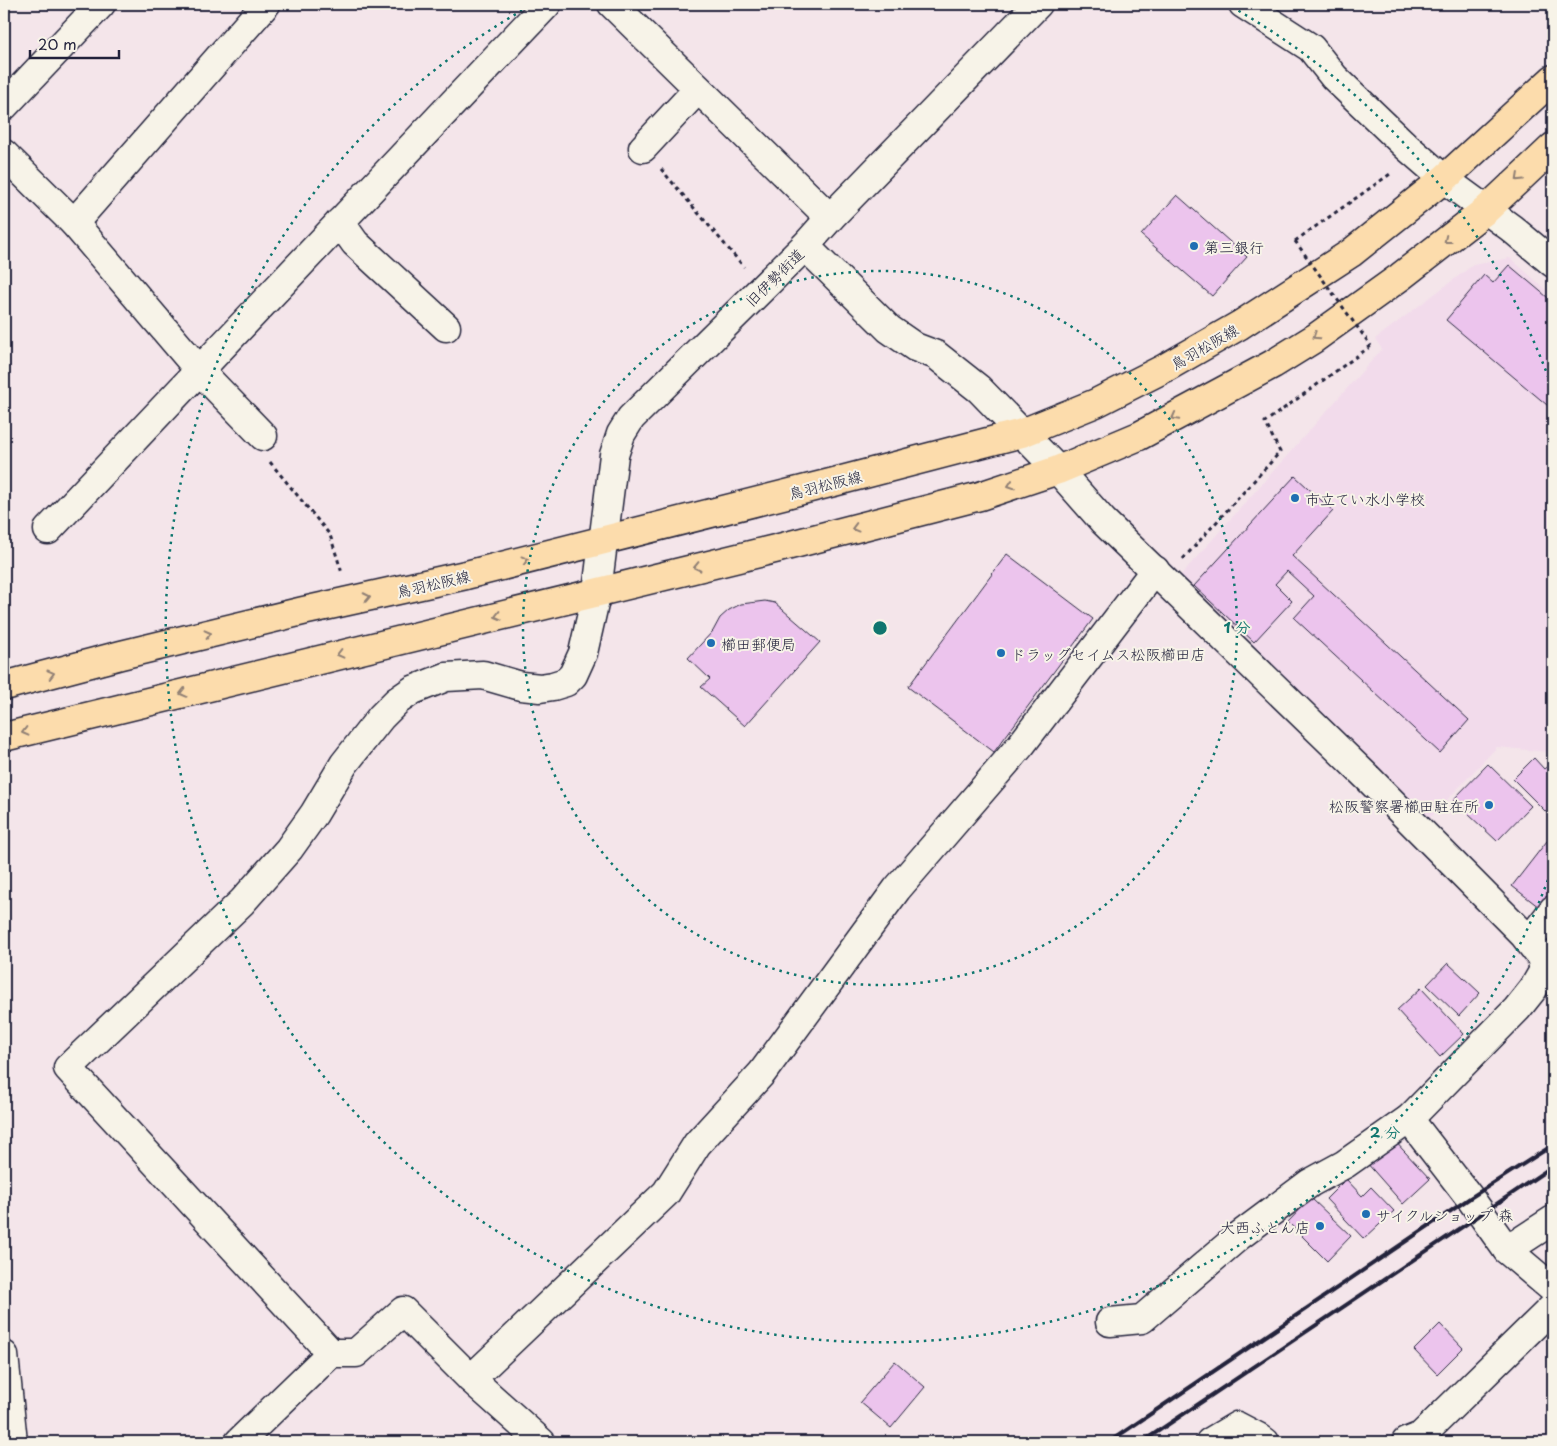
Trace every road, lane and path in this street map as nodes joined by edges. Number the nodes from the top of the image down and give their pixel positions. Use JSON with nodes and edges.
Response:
{"nodes":[{"id":1,"x":101,"y":4,"type":"edge"},
{"id":2,"x":266,"y":4,"type":"edge"},
{"id":3,"x":547,"y":4,"type":"edge"},
{"id":4,"x":612,"y":4,"type":"edge"},
{"id":5,"x":1038,"y":4,"type":"edge"},
{"id":6,"x":1243,"y":4,"type":"edge"},
{"id":7,"x":1553,"y":79,"type":"edge"},
{"id":8,"x":698,"y":89,"type":"junction"},
{"id":9,"x":4,"y":106,"type":"edge"},
{"id":10,"x":1553,"y":147,"type":"edge"},
{"id":11,"x":642,"y":148,"type":"joint"},
{"id":12,"x":4,"y":154,"type":"edge"},
{"id":13,"x":1396,"y":170,"type":"dead end"},
{"id":14,"x":1444,"y":178,"type":"junction"},
{"id":15,"x":1486,"y":210,"type":"junction"},
{"id":16,"x":830,"y":218,"type":"junction"},
{"id":17,"x":340,"y":222,"type":"junction"},
{"id":18,"x":74,"y":223,"type":"junction"},
{"id":19,"x":805,"y":246,"type":"junction"},
{"id":20,"x":1553,"y":264,"type":"edge"},
{"id":21,"x":763,"y":289,"type":"junction"},
{"id":22,"x":446,"y":327,"type":"dead end"},
{"id":23,"x":199,"y":370,"type":"junction"},
{"id":24,"x":1022,"y":433,"type":"junction"},
{"id":25,"x":263,"y":436,"type":"joint"},
{"id":26,"x":1058,"y":470,"type":"junction"},
{"id":27,"x":48,"y":530,"type":"dead end"},
{"id":28,"x":604,"y":540,"type":"junction"},
{"id":29,"x":1155,"y":570,"type":"junction"},
{"id":30,"x":343,"y":576,"type":"dead end"},
{"id":31,"x":597,"y":592,"type":"junction"},
{"id":32,"x":4,"y":686,"type":"edge"},
{"id":33,"x":4,"y":737,"type":"edge"},
{"id":34,"x":1553,"y":910,"type":"edge"},
{"id":35,"x":1529,"y":942,"type":"junction"},
{"id":36,"x":1549,"y":973,"type":"edge"},
{"id":37,"x":1409,"y":1119,"type":"junction"},
{"id":38,"x":1553,"y":1220,"type":"edge"},
{"id":39,"x":1507,"y":1250,"type":"junction"},
{"id":40,"x":1553,"y":1289,"type":"edge"},
{"id":41,"x":1553,"y":1307,"type":"edge"},
{"id":42,"x":1110,"y":1322,"type":"dead end"},
{"id":43,"x":331,"y":1353,"type":"junction"},
{"id":44,"x":4,"y":1355,"type":"edge"},
{"id":45,"x":471,"y":1379,"type":"junction"},
{"id":46,"x":16,"y":1436,"type":"edge"},
{"id":47,"x":239,"y":1442,"type":"edge"},
{"id":48,"x":541,"y":1442,"type":"edge"},
{"id":49,"x":1210,"y":1442,"type":"edge"},
{"id":50,"x":1265,"y":1442,"type":"edge"},
{"id":51,"x":1406,"y":1442,"type":"edge"}],
"edges":[{"from":1,"to":9,"type":"street"},
{"from":2,"to":18,"type":"street"},
{"from":3,"to":17,"type":"street"},
{"from":4,"to":8,"type":"street"},
{"from":5,"to":16,"type":"street","name":"旧伊勢街道"},
{"from":6,"to":14,"type":"street"},
{"from":7,"to":14,"type":"main road","name":"鳥羽松阪線"},
{"from":8,"to":11,"type":"street"},
{"from":8,"to":16,"type":"street"},
{"from":10,"to":15,"type":"main road","one_way":true},
{"from":11,"to":21,"type":"path"},
{"from":12,"to":18,"type":"street"},
{"from":13,"to":29,"type":"path","bridge":true},
{"from":14,"to":15,"type":"street"},
{"from":14,"to":24,"type":"main road","name":"鳥羽松阪線"},
{"from":15,"to":20,"type":"street"},
{"from":15,"to":26,"type":"main road","one_way":true},
{"from":16,"to":19,"type":"street","name":"旧伊勢街道"},
{"from":17,"to":22,"type":"street"},
{"from":17,"to":23,"type":"street"},
{"from":18,"to":23,"type":"street"},
{"from":19,"to":21,"type":"street","name":"旧伊勢街道"},
{"from":19,"to":24,"type":"street"},
{"from":21,"to":28,"type":"street","name":"旧伊勢街道"},
{"from":23,"to":25,"type":"street"},
{"from":23,"to":27,"type":"street"},
{"from":24,"to":26,"type":"street"},
{"from":24,"to":28,"type":"main road","name":"鳥羽松阪線"},
{"from":25,"to":30,"type":"path"},
{"from":26,"to":29,"type":"street"},
{"from":26,"to":31,"type":"main road","one_way":true},
{"from":28,"to":31,"type":"street","name":"旧伊勢街道"},
{"from":32,"to":28,"type":"main road","name":"鳥羽松阪線","one_way":true},
{"from":29,"to":35,"type":"street"},
{"from":29,"to":45,"type":"street"},
{"from":31,"to":33,"type":"main road","one_way":true},
{"from":31,"to":43,"type":"street","name":"旧伊勢街道"},
{"from":34,"to":35,"type":"street"},
{"from":35,"to":36,"type":"street"},
{"from":36,"to":37,"type":"street"},
{"from":37,"to":39,"type":"street"},
{"from":37,"to":42,"type":"street"},
{"from":38,"to":39,"type":"street"},
{"from":39,"to":40,"type":"street"},
{"from":41,"to":51,"type":"street"},
{"from":43,"to":45,"type":"street"},
{"from":43,"to":47,"type":"street"},
{"from":44,"to":46,"type":"street"},
{"from":45,"to":48,"type":"street"},
{"from":49,"to":50,"type":"street"}]}
